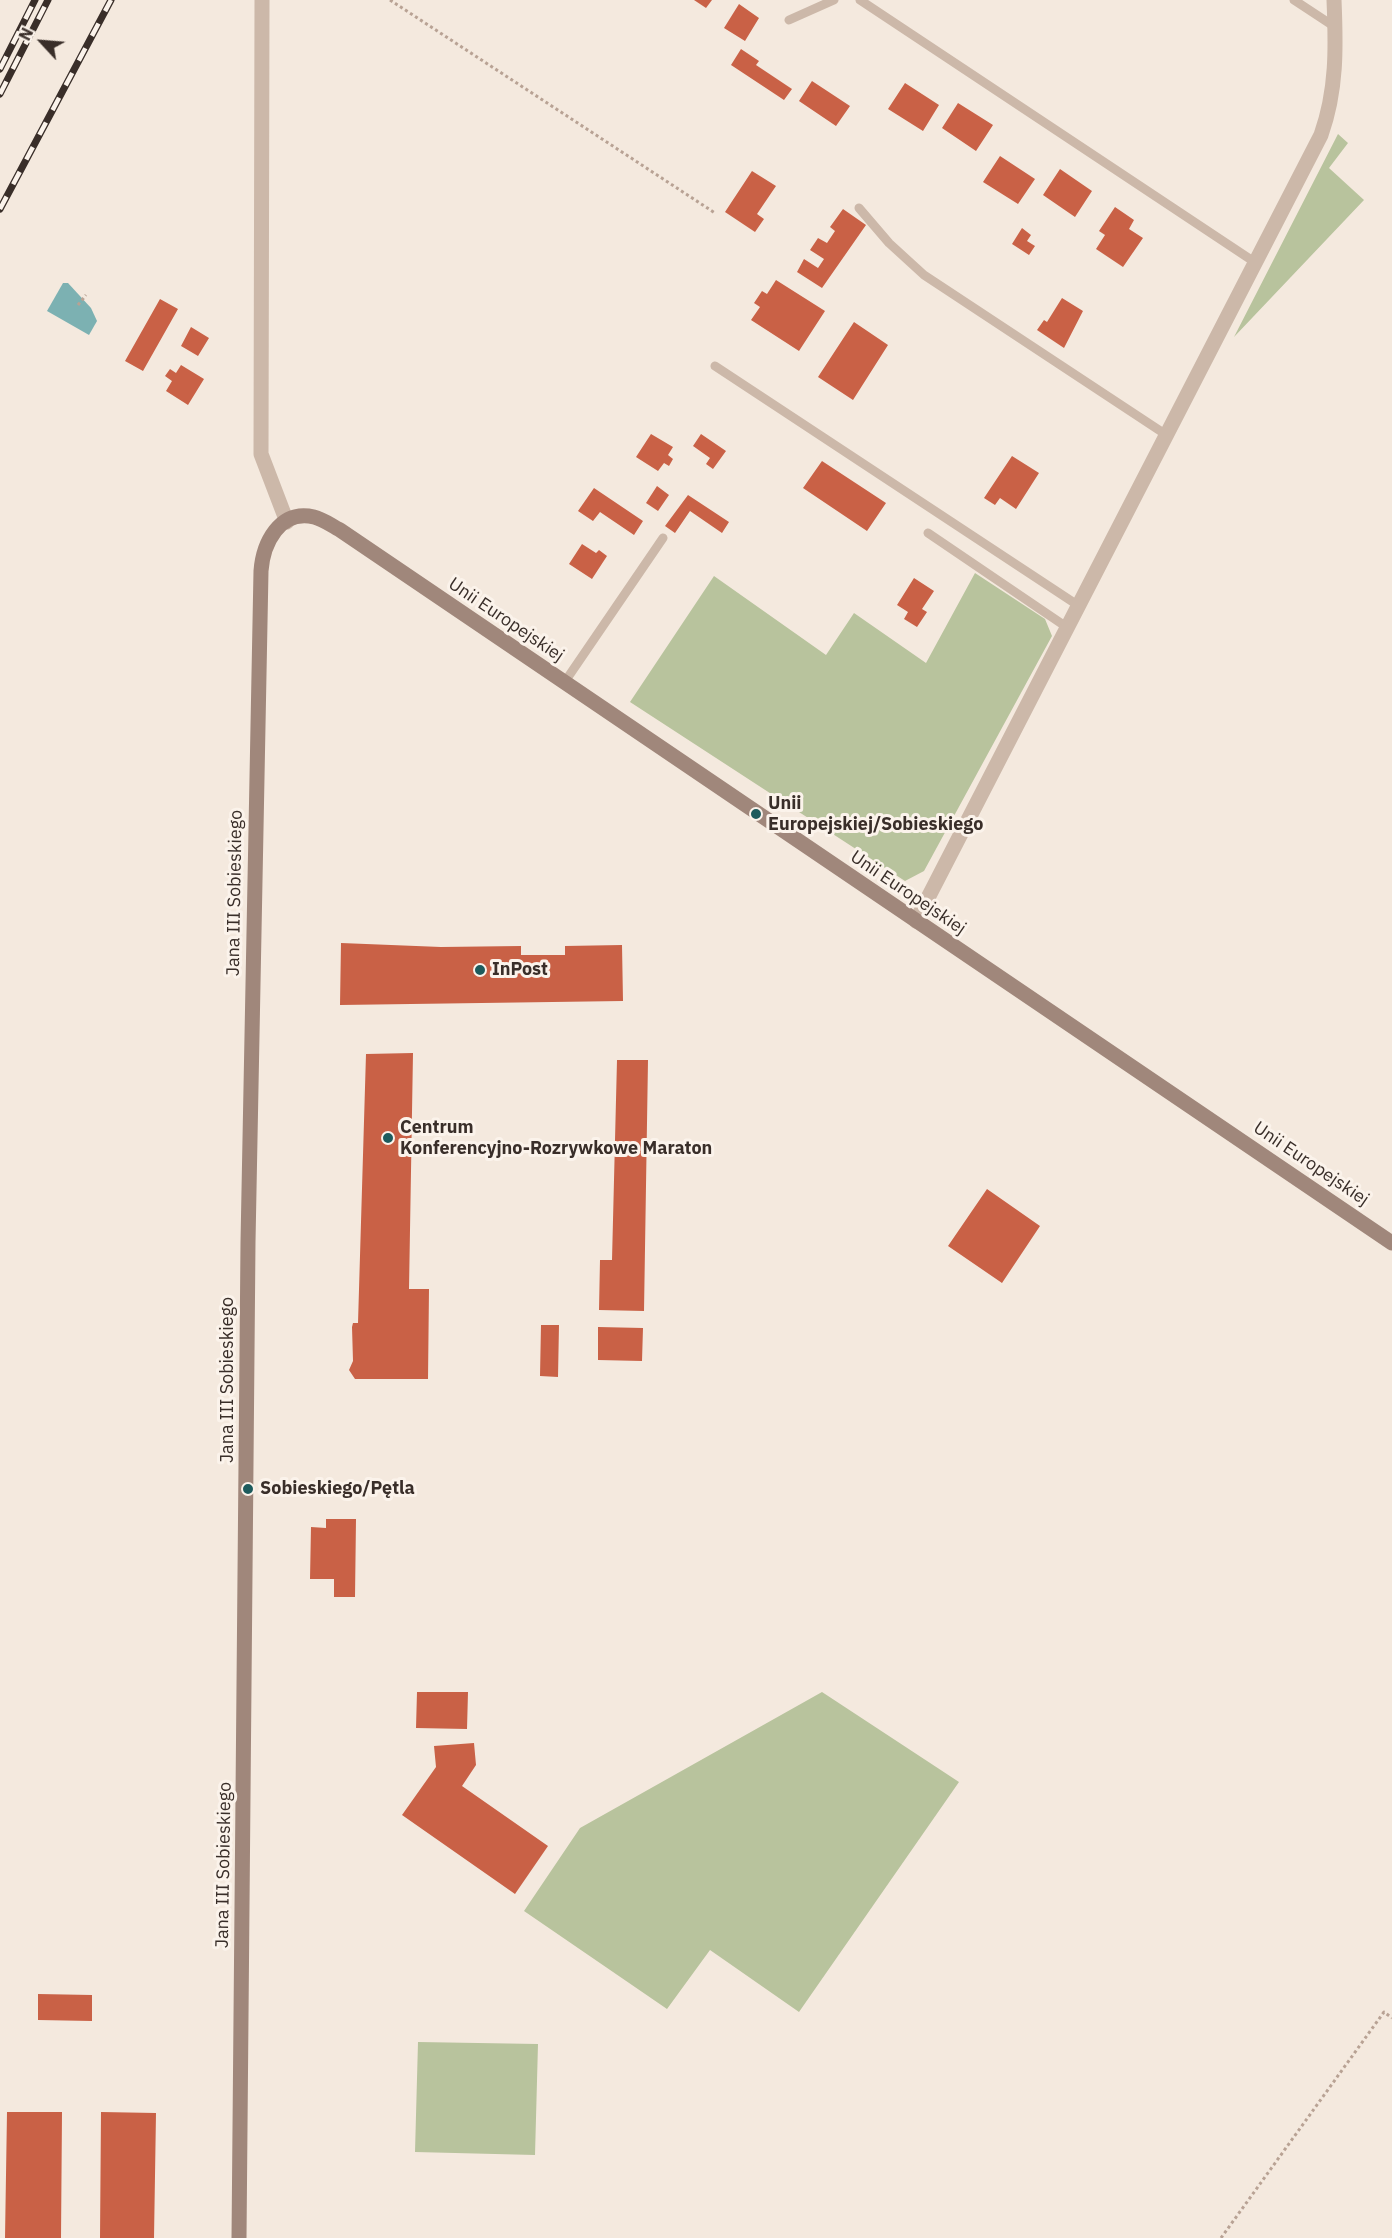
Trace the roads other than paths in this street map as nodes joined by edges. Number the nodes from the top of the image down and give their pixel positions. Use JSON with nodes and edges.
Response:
{"nodes":[{"id":1,"x":262,"y":0,"type":"edge"},
{"id":2,"x":834,"y":0,"type":"edge"},
{"id":3,"x":860,"y":0,"type":"edge"},
{"id":4,"x":1294,"y":0,"type":"edge"},
{"id":5,"x":1334,"y":0,"type":"edge"},
{"id":6,"x":789,"y":21,"type":"dead end"},
{"id":7,"x":1335,"y":27,"type":"junction"},
{"id":8,"x":859,"y":208,"type":"dead end"},
{"id":9,"x":1256,"y":263,"type":"junction"},
{"id":10,"x":716,"y":366,"type":"dead end"},
{"id":11,"x":1168,"y":436,"type":"junction"},
{"id":12,"x":282,"y":524,"type":"junction"},
{"id":13,"x":928,"y":533,"type":"dead end"},
{"id":14,"x":663,"y":538,"type":"dead end"},
{"id":15,"x":1079,"y":606,"type":"junction"},
{"id":16,"x":1068,"y":628,"type":"junction"},
{"id":17,"x":564,"y":683,"type":"junction"},
{"id":18,"x":915,"y":921,"type":"junction"},
{"id":19,"x":1392,"y":1243,"type":"edge"},
{"id":20,"x":239,"y":2238,"type":"edge"}],
"edges":[{"from":1,"to":12,"type":"street"},
{"from":2,"to":6,"type":"lane"},
{"from":3,"to":9,"type":"lane"},
{"from":4,"to":7,"type":"lane"},
{"from":5,"to":7,"type":"street"},
{"from":7,"to":9,"type":"street"},
{"from":8,"to":11,"type":"lane"},
{"from":9,"to":11,"type":"street"},
{"from":10,"to":15,"type":"lane"},
{"from":11,"to":15,"type":"street"},
{"from":12,"to":17,"type":"main road","name":"Unii Europejskiej"},
{"from":12,"to":20,"type":"main road","name":"Jana III Sobieskiego"},
{"from":13,"to":16,"type":"lane"},
{"from":14,"to":17,"type":"lane"},
{"from":15,"to":16,"type":"street"},
{"from":16,"to":18,"type":"street"},
{"from":17,"to":18,"type":"main road","name":"Unii Europejskiej"},
{"from":18,"to":19,"type":"main road","name":"Unii Europejskiej"}]}
